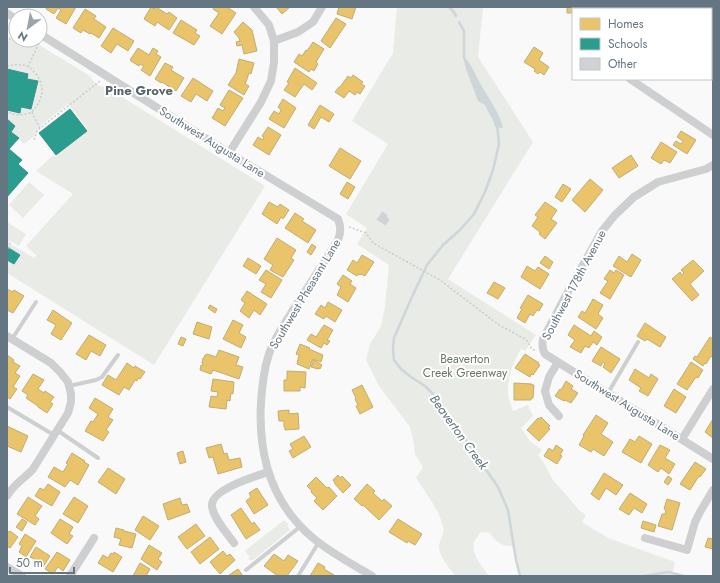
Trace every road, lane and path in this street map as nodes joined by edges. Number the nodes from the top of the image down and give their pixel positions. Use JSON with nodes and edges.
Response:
{"nodes":[{"id":1,"x":254,"y":7,"type":"edge"},
{"id":2,"x":322,"y":7,"type":"edge"},
{"id":3,"x":274,"y":41,"type":"junction"},
{"id":4,"x":48,"y":43,"type":"edge"},
{"id":5,"x":36,"y":48,"type":"edge"},
{"id":6,"x":7,"y":66,"type":"edge"},
{"id":7,"x":28,"y":66,"type":"junction"},
{"id":8,"x":631,"y":80,"type":"edge"},
{"id":9,"x":100,"y":81,"type":"dead end"},
{"id":10,"x":7,"y":112,"type":"edge"},
{"id":11,"x":32,"y":112,"type":"junction"},
{"id":12,"x":40,"y":128,"type":"junction"},
{"id":13,"x":713,"y":135,"type":"edge"},
{"id":14,"x":34,"y":140,"type":"dead end"},
{"id":15,"x":229,"y":153,"type":"junction"},
{"id":16,"x":713,"y":165,"type":"edge"},
{"id":17,"x":340,"y":226,"type":"joint"},
{"id":18,"x":350,"y":227,"type":"dead end"},
{"id":19,"x":7,"y":240,"type":"edge"},
{"id":20,"x":9,"y":249,"type":"dead end"},
{"id":21,"x":36,"y":302,"type":"dead end"},
{"id":22,"x":9,"y":338,"type":"edge"},
{"id":23,"x":638,"y":342,"type":"dead end"},
{"id":24,"x":529,"y":344,"type":"dead end"},
{"id":25,"x":542,"y":350,"type":"joint"},
{"id":26,"x":118,"y":355,"type":"dead end"},
{"id":27,"x":558,"y":362,"type":"junction"},
{"id":28,"x":69,"y":386,"type":"junction"},
{"id":29,"x":713,"y":389,"type":"edge"},
{"id":30,"x":608,"y":393,"type":"junction"},
{"id":31,"x":7,"y":407,"type":"edge"},
{"id":32,"x":559,"y":416,"type":"dead end"},
{"id":33,"x":56,"y":432,"type":"junction"},
{"id":34,"x":682,"y":439,"type":"junction"},
{"id":35,"x":98,"y":458,"type":"dead end"},
{"id":36,"x":713,"y":459,"type":"edge"},
{"id":37,"x":268,"y":472,"type":"junction"},
{"id":38,"x":713,"y":490,"type":"edge"},
{"id":39,"x":7,"y":496,"type":"edge"},
{"id":40,"x":301,"y":526,"type":"junction"},
{"id":41,"x":94,"y":538,"type":"dead end"},
{"id":42,"x":645,"y":538,"type":"dead end"},
{"id":43,"x":319,"y":542,"type":"junction"},
{"id":44,"x":234,"y":543,"type":"dead end"},
{"id":45,"x":7,"y":567,"type":"edge"},
{"id":46,"x":246,"y":570,"type":"dead end"},
{"id":47,"x":22,"y":576,"type":"edge"},
{"id":48,"x":70,"y":576,"type":"edge"},
{"id":49,"x":298,"y":576,"type":"edge"},
{"id":50,"x":372,"y":576,"type":"edge"}],
"edges":[{"from":1,"to":3,"type":"street"},
{"from":2,"to":3,"type":"street"},
{"from":3,"to":15,"type":"street"},
{"from":4,"to":15,"type":"street","name":"Southwest Augusta Lane"},
{"from":5,"to":7,"type":"path"},
{"from":6,"to":7,"type":"path"},
{"from":7,"to":11,"type":"path"},
{"from":8,"to":13,"type":"street"},
{"from":9,"to":12,"type":"path"},
{"from":10,"to":11,"type":"path"},
{"from":11,"to":12,"type":"path"},
{"from":12,"to":14,"type":"path"},
{"from":15,"to":17,"type":"street","name":"Southwest Augusta Lane"},
{"from":16,"to":25,"type":"street","name":"Southwest 178th Avenue"},
{"from":17,"to":37,"type":"street","name":"Southwest Pheasant Lane"},
{"from":18,"to":24,"type":"path"},
{"from":19,"to":20,"type":"path"},
{"from":21,"to":22,"type":"lane"},
{"from":22,"to":28,"type":"street"},
{"from":23,"to":30,"type":"lane"},
{"from":25,"to":27,"type":"street","name":"Southwest Augusta Lane"},
{"from":26,"to":28,"type":"lane"},
{"from":27,"to":30,"type":"street","name":"Southwest Augusta Lane"},
{"from":27,"to":32,"type":"street"},
{"from":28,"to":33,"type":"street"},
{"from":29,"to":34,"type":"street"},
{"from":30,"to":34,"type":"street","name":"Southwest Augusta Lane"},
{"from":31,"to":33,"type":"lane"},
{"from":33,"to":35,"type":"lane"},
{"from":33,"to":39,"type":"street"},
{"from":34,"to":36,"type":"street","name":"Southwest Augusta Lane"},
{"from":37,"to":40,"type":"street","name":"Southwest Pheasant Lane"},
{"from":37,"to":44,"type":"street"},
{"from":38,"to":42,"type":"street"},
{"from":40,"to":43,"type":"street","name":"Southwest Pheasant Lane"},
{"from":40,"to":46,"type":"lane"},
{"from":41,"to":48,"type":"street"},
{"from":43,"to":49,"type":"lane"},
{"from":43,"to":50,"type":"street","name":"Southwest Pheasant Lane"},
{"from":45,"to":47,"type":"street"}]}
